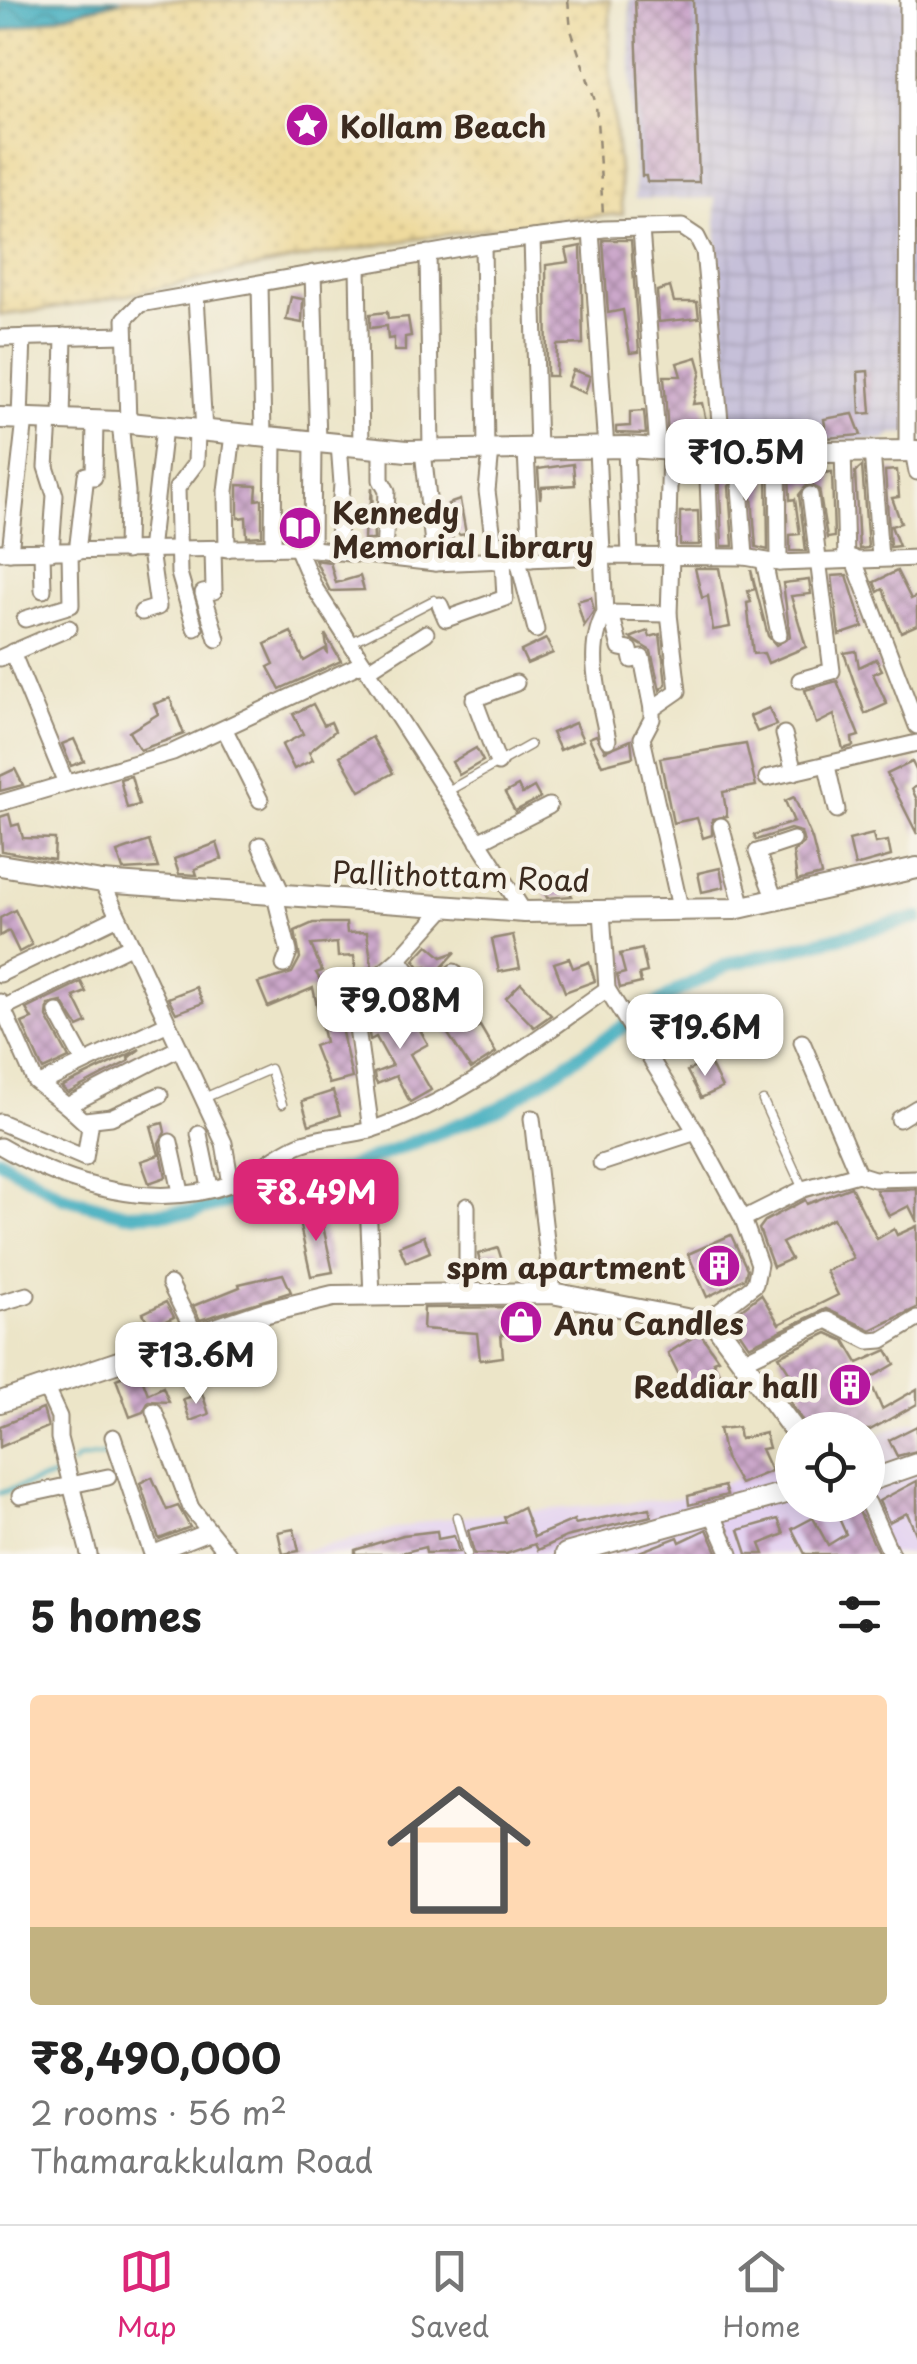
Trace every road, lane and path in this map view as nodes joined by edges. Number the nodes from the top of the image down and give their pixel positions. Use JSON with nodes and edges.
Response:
{"nodes":[{"id":1,"x":568,"y":0,"type":"edge"},
{"id":2,"x":908,"y":0,"type":"edge"},
{"id":3,"x":641,"y":228,"type":"junction"},
{"id":4,"x":598,"y":230,"type":"junction"},
{"id":5,"x":532,"y":238,"type":"junction"},
{"id":6,"x":483,"y":244,"type":"junction"},
{"id":7,"x":428,"y":254,"type":"junction"},
{"id":8,"x":358,"y":265,"type":"junction"},
{"id":9,"x":313,"y":273,"type":"junction"},
{"id":10,"x":260,"y":284,"type":"junction"},
{"id":11,"x":196,"y":296,"type":"junction"},
{"id":12,"x":124,"y":335,"type":"junction"},
{"id":13,"x":64,"y":336,"type":"junction"},
{"id":14,"x":23,"y":337,"type":"junction"},
{"id":15,"x":0,"y":338,"type":"edge"},
{"id":16,"x":15,"y":418,"type":"edge"},
{"id":17,"x":56,"y":420,"type":"junction"},
{"id":18,"x":95,"y":421,"type":"junction"},
{"id":19,"x":124,"y":422,"type":"junction"},
{"id":20,"x":164,"y":427,"type":"junction"},
{"id":21,"x":201,"y":430,"type":"junction"},
{"id":22,"x":233,"y":434,"type":"junction"},
{"id":23,"x":268,"y":437,"type":"junction"},
{"id":24,"x":323,"y":443,"type":"junction"},
{"id":25,"x":371,"y":448,"type":"junction"},
{"id":26,"x":610,"y":449,"type":"junction"},
{"id":27,"x":489,"y":450,"type":"junction"},
{"id":28,"x":532,"y":450,"type":"junction"},
{"id":29,"x":664,"y":450,"type":"junction"},
{"id":30,"x":778,"y":450,"type":"junction"},
{"id":31,"x":843,"y":450,"type":"junction"},
{"id":32,"x":872,"y":450,"type":"junction"},
{"id":33,"x":912,"y":450,"type":"edge"},
{"id":34,"x":427,"y":451,"type":"junction"},
{"id":35,"x":715,"y":452,"type":"junction"},
{"id":36,"x":917,"y":472,"type":"edge"},
{"id":37,"x":740,"y":486,"type":"dead end"},
{"id":38,"x":810,"y":494,"type":"dead end"},
{"id":39,"x":272,"y":548,"type":"junction"},
{"id":40,"x":304,"y":548,"type":"junction"},
{"id":41,"x":220,"y":549,"type":"junction"},
{"id":42,"x":180,"y":550,"type":"junction"},
{"id":43,"x":126,"y":551,"type":"junction"},
{"id":44,"x":150,"y":551,"type":"junction"},
{"id":45,"x":5,"y":552,"type":"edge"},
{"id":46,"x":46,"y":552,"type":"junction"},
{"id":47,"x":73,"y":552,"type":"junction"},
{"id":48,"x":337,"y":552,"type":"junction"},
{"id":49,"x":599,"y":556,"type":"junction"},
{"id":50,"x":630,"y":556,"type":"junction"},
{"id":51,"x":669,"y":557,"type":"junction"},
{"id":52,"x":711,"y":557,"type":"junction"},
{"id":53,"x":746,"y":557,"type":"junction"},
{"id":54,"x":384,"y":558,"type":"junction"},
{"id":55,"x":850,"y":558,"type":"junction"},
{"id":56,"x":880,"y":558,"type":"junction"},
{"id":57,"x":917,"y":558,"type":"edge"},
{"id":58,"x":512,"y":560,"type":"junction"},
{"id":59,"x":771,"y":562,"type":"junction"},
{"id":60,"x":815,"y":562,"type":"junction"},
{"id":61,"x":434,"y":563,"type":"junction"},
{"id":62,"x":42,"y":590,"type":"dead end"},
{"id":63,"x":437,"y":603,"type":"joint"},
{"id":64,"x":142,"y":612,"type":"dead end"},
{"id":65,"x":608,"y":613,"type":"junction"},
{"id":66,"x":669,"y":614,"type":"junction"},
{"id":67,"x":25,"y":618,"type":"dead end"},
{"id":68,"x":69,"y":628,"type":"dead end"},
{"id":69,"x":195,"y":628,"type":"dead end"},
{"id":70,"x":536,"y":630,"type":"dead end"},
{"id":71,"x":426,"y":633,"type":"dead end"},
{"id":72,"x":779,"y":634,"type":"dead end"},
{"id":73,"x":217,"y":639,"type":"dead end"},
{"id":74,"x":350,"y":643,"type":"junction"},
{"id":75,"x":6,"y":655,"type":"edge"},
{"id":76,"x":366,"y":666,"type":"junction"},
{"id":77,"x":800,"y":680,"type":"dead end"},
{"id":78,"x":516,"y":683,"type":"dead end"},
{"id":79,"x":652,"y":709,"type":"junction"},
{"id":80,"x":917,"y":726,"type":"edge"},
{"id":81,"x":225,"y":730,"type":"junction"},
{"id":82,"x":784,"y":734,"type":"dead end"},
{"id":83,"x":608,"y":740,"type":"dead end"},
{"id":84,"x":917,"y":743,"type":"edge"},
{"id":85,"x":530,"y":745,"type":"dead end"},
{"id":86,"x":498,"y":763,"type":"junction"},
{"id":87,"x":826,"y":766,"type":"junction"},
{"id":88,"x":794,"y":772,"type":"junction"},
{"id":89,"x":766,"y":778,"type":"dead end"},
{"id":90,"x":66,"y":783,"type":"junction"},
{"id":91,"x":446,"y":792,"type":"junction"},
{"id":92,"x":260,"y":800,"type":"dead end"},
{"id":93,"x":0,"y":803,"type":"edge"},
{"id":94,"x":549,"y":806,"type":"dead end"},
{"id":95,"x":837,"y":810,"type":"dead end"},
{"id":96,"x":721,"y":826,"type":"dead end"},
{"id":97,"x":793,"y":840,"type":"dead end"},
{"id":98,"x":478,"y":842,"type":"junction"},
{"id":99,"x":260,"y":845,"type":"dead end"},
{"id":100,"x":0,"y":866,"type":"edge"},
{"id":101,"x":917,"y":868,"type":"edge"},
{"id":102,"x":102,"y":882,"type":"junction"},
{"id":103,"x":279,"y":896,"type":"junction"},
{"id":104,"x":775,"y":900,"type":"junction"},
{"id":105,"x":743,"y":907,"type":"junction"},
{"id":106,"x":444,"y":909,"type":"junction"},
{"id":107,"x":602,"y":911,"type":"junction"},
{"id":108,"x":524,"y":912,"type":"junction"},
{"id":109,"x":682,"y":912,"type":"junction"},
{"id":110,"x":118,"y":917,"type":"junction"},
{"id":111,"x":132,"y":945,"type":"junction"},
{"id":112,"x":398,"y":959,"type":"junction"},
{"id":113,"x":284,"y":966,"type":"dead end"},
{"id":114,"x":454,"y":972,"type":"dead end"},
{"id":115,"x":0,"y":974,"type":"edge"},
{"id":116,"x":609,"y":994,"type":"junction"},
{"id":117,"x":2,"y":1005,"type":"edge"},
{"id":118,"x":57,"y":1012,"type":"dead end"},
{"id":119,"x":166,"y":1024,"type":"junction"},
{"id":120,"x":802,"y":1042,"type":"dead end"},
{"id":121,"x":177,"y":1049,"type":"junction"},
{"id":122,"x":83,"y":1060,"type":"junction"},
{"id":123,"x":38,"y":1083,"type":"junction"},
{"id":124,"x":160,"y":1095,"type":"dead end"},
{"id":125,"x":200,"y":1100,"type":"junction"},
{"id":126,"x":763,"y":1102,"type":"dead end"},
{"id":127,"x":282,"y":1104,"type":"dead end"},
{"id":128,"x":67,"y":1106,"type":"junction"},
{"id":129,"x":917,"y":1108,"type":"edge"},
{"id":130,"x":532,"y":1118,"type":"dead end"},
{"id":131,"x":899,"y":1119,"type":"dead end"},
{"id":132,"x":86,"y":1120,"type":"junction"},
{"id":133,"x":0,"y":1122,"type":"edge"},
{"id":134,"x":371,"y":1130,"type":"junction"},
{"id":135,"x":696,"y":1132,"type":"junction"},
{"id":136,"x":198,"y":1134,"type":"dead end"},
{"id":137,"x":170,"y":1142,"type":"dead end"},
{"id":138,"x":0,"y":1146,"type":"edge"},
{"id":139,"x":601,"y":1163,"type":"dead end"},
{"id":140,"x":858,"y":1174,"type":"junction"},
{"id":141,"x":917,"y":1178,"type":"edge"},
{"id":142,"x":231,"y":1184,"type":"junction"},
{"id":143,"x":210,"y":1187,"type":"junction"},
{"id":144,"x":803,"y":1188,"type":"junction"},
{"id":145,"x":181,"y":1192,"type":"junction"},
{"id":146,"x":368,"y":1201,"type":"dead end"},
{"id":147,"x":467,"y":1206,"type":"dead end"},
{"id":148,"x":742,"y":1219,"type":"junction"},
{"id":149,"x":170,"y":1284,"type":"dead end"},
{"id":150,"x":552,"y":1293,"type":"junction"},
{"id":151,"x":27,"y":1295,"type":"dead end"},
{"id":152,"x":372,"y":1296,"type":"junction"},
{"id":153,"x":467,"y":1296,"type":"junction"},
{"id":154,"x":0,"y":1303,"type":"edge"},
{"id":155,"x":711,"y":1318,"type":"junction"},
{"id":156,"x":917,"y":1319,"type":"edge"},
{"id":157,"x":196,"y":1336,"type":"junction"},
{"id":158,"x":745,"y":1360,"type":"junction"},
{"id":159,"x":48,"y":1393,"type":"dead end"},
{"id":160,"x":0,"y":1402,"type":"edge"},
{"id":161,"x":154,"y":1411,"type":"dead end"},
{"id":162,"x":781,"y":1412,"type":"edge"},
{"id":163,"x":113,"y":1437,"type":"dead end"},
{"id":164,"x":917,"y":1464,"type":"edge"},
{"id":165,"x":885,"y":1475,"type":"edge"},
{"id":166,"x":108,"y":1476,"type":"dead end"},
{"id":167,"x":70,"y":1482,"type":"junction"},
{"id":168,"x":20,"y":1496,"type":"dead end"},
{"id":169,"x":775,"y":1496,"type":"edge"},
{"id":170,"x":713,"y":1515,"type":"junction"},
{"id":171,"x":457,"y":1517,"type":"dead end"},
{"id":172,"x":877,"y":1522,"type":"edge"},
{"id":173,"x":208,"y":1532,"type":"junction"},
{"id":174,"x":152,"y":1552,"type":"edge"},
{"id":175,"x":89,"y":1554,"type":"edge"},
{"id":176,"x":228,"y":1554,"type":"edge"},
{"id":177,"x":467,"y":1554,"type":"edge"},
{"id":178,"x":566,"y":1554,"type":"edge"},
{"id":179,"x":730,"y":1554,"type":"edge"},
{"id":180,"x":891,"y":1554,"type":"edge"}],
"edges":[{"from":1,"to":4,"type":"path"},
{"from":2,"to":33,"type":"street"},
{"from":3,"to":4,"type":"street"},
{"from":3,"to":29,"type":"street"},
{"from":3,"to":35,"type":"street"},
{"from":4,"to":5,"type":"street"},
{"from":4,"to":26,"type":"street"},
{"from":5,"to":6,"type":"street"},
{"from":5,"to":28,"type":"street"},
{"from":6,"to":7,"type":"street"},
{"from":6,"to":27,"type":"street"},
{"from":7,"to":8,"type":"street"},
{"from":7,"to":34,"type":"street"},
{"from":8,"to":9,"type":"street"},
{"from":8,"to":25,"type":"street"},
{"from":9,"to":10,"type":"street"},
{"from":9,"to":24,"type":"street"},
{"from":10,"to":11,"type":"street"},
{"from":10,"to":23,"type":"street"},
{"from":11,"to":12,"type":"street"},
{"from":11,"to":21,"type":"street"},
{"from":12,"to":13,"type":"street"},
{"from":12,"to":19,"type":"street"},
{"from":13,"to":14,"type":"street"},
{"from":13,"to":17,"type":"street"},
{"from":14,"to":15,"type":"street"},
{"from":14,"to":16,"type":"street"},
{"from":16,"to":17,"type":"street"},
{"from":16,"to":45,"type":"street"},
{"from":17,"to":18,"type":"street"},
{"from":17,"to":46,"type":"street"},
{"from":18,"to":19,"type":"street"},
{"from":18,"to":47,"type":"street"},
{"from":19,"to":20,"type":"street"},
{"from":19,"to":43,"type":"street"},
{"from":20,"to":21,"type":"street"},
{"from":20,"to":44,"type":"street"},
{"from":21,"to":22,"type":"street"},
{"from":21,"to":42,"type":"street"},
{"from":22,"to":23,"type":"street"},
{"from":22,"to":41,"type":"street"},
{"from":23,"to":24,"type":"street"},
{"from":23,"to":39,"type":"street"},
{"from":24,"to":25,"type":"street"},
{"from":24,"to":40,"type":"street"},
{"from":24,"to":48,"type":"street"},
{"from":25,"to":34,"type":"street"},
{"from":25,"to":54,"type":"street"},
{"from":26,"to":28,"type":"street"},
{"from":26,"to":29,"type":"street"},
{"from":26,"to":49,"type":"street"},
{"from":26,"to":50,"type":"street"},
{"from":27,"to":28,"type":"street"},
{"from":27,"to":34,"type":"street"},
{"from":27,"to":58,"type":"street"},
{"from":28,"to":58,"type":"street"},
{"from":29,"to":35,"type":"street"},
{"from":29,"to":51,"type":"street"},
{"from":30,"to":31,"type":"street"},
{"from":30,"to":35,"type":"street"},
{"from":30,"to":59,"type":"street"},
{"from":31,"to":32,"type":"street"},
{"from":31,"to":55,"type":"street"},
{"from":32,"to":33,"type":"street"},
{"from":32,"to":56,"type":"street"},
{"from":33,"to":36,"type":"street"},
{"from":34,"to":61,"type":"street"},
{"from":35,"to":52,"type":"street"},
{"from":37,"to":53,"type":"street"},
{"from":38,"to":60,"type":"street"},
{"from":39,"to":40,"type":"street"},
{"from":39,"to":41,"type":"street"},
{"from":40,"to":48,"type":"street"},
{"from":40,"to":74,"type":"street"},
{"from":41,"to":42,"type":"street"},
{"from":41,"to":73,"type":"street"},
{"from":42,"to":44,"type":"street"},
{"from":42,"to":69,"type":"street"},
{"from":43,"to":44,"type":"street"},
{"from":43,"to":47,"type":"street"},
{"from":44,"to":64,"type":"street"},
{"from":45,"to":46,"type":"street"},
{"from":46,"to":47,"type":"street"},
{"from":46,"to":62,"type":"street"},
{"from":47,"to":67,"type":"street"},
{"from":48,"to":54,"type":"street"},
{"from":49,"to":50,"type":"street"},
{"from":49,"to":58,"type":"street"},
{"from":49,"to":65,"type":"street"},
{"from":50,"to":51,"type":"street"},
{"from":51,"to":52,"type":"street"},
{"from":51,"to":66,"type":"street"},
{"from":52,"to":53,"type":"street"},
{"from":53,"to":59,"type":"street"},
{"from":54,"to":61,"type":"street"},
{"from":55,"to":56,"type":"street"},
{"from":55,"to":60,"type":"street"},
{"from":55,"to":80,"type":"street"},
{"from":56,"to":57,"type":"street"},
{"from":58,"to":61,"type":"street"},
{"from":58,"to":63,"type":"street"},
{"from":58,"to":70,"type":"street"},
{"from":59,"to":60,"type":"street"},
{"from":59,"to":72,"type":"street"},
{"from":60,"to":77,"type":"street"},
{"from":63,"to":74,"type":"lane"},
{"from":65,"to":66,"type":"street"},
{"from":65,"to":79,"type":"street"},
{"from":65,"to":83,"type":"street"},
{"from":66,"to":79,"type":"street"},
{"from":68,"to":75,"type":"street"},
{"from":71,"to":76,"type":"street"},
{"from":74,"to":76,"type":"street"},
{"from":75,"to":90,"type":"street"},
{"from":76,"to":81,"type":"street"},
{"from":76,"to":91,"type":"street"},
{"from":78,"to":86,"type":"street"},
{"from":79,"to":109,"type":"street"},
{"from":81,"to":90,"type":"street"},
{"from":81,"to":92,"type":"street"},
{"from":82,"to":88,"type":"street"},
{"from":84,"to":87,"type":"street"},
{"from":85,"to":86,"type":"lane"},
{"from":86,"to":91,"type":"lane"},
{"from":87,"to":88,"type":"street"},
{"from":87,"to":95,"type":"street"},
{"from":88,"to":89,"type":"street"},
{"from":90,"to":93,"type":"street"},
{"from":91,"to":98,"type":"street"},
{"from":94,"to":98,"type":"street"},
{"from":96,"to":105,"type":"street"},
{"from":97,"to":104,"type":"street"},
{"from":98,"to":108,"type":"street"},
{"from":99,"to":103,"type":"street"},
{"from":100,"to":102,"type":"street","name":"Pallithottam Road"},
{"from":101,"to":104,"type":"street","name":"Pallithottam Road"},
{"from":102,"to":103,"type":"street","name":"Pallithottam Road"},
{"from":102,"to":110,"type":"street"},
{"from":103,"to":106,"type":"street","name":"Pallithottam Road"},
{"from":103,"to":113,"type":"street"},
{"from":104,"to":105,"type":"street","name":"Pallithottam Road"},
{"from":105,"to":109,"type":"street","name":"Pallithottam Road"},
{"from":106,"to":108,"type":"street","name":"Pallithottam Road"},
{"from":106,"to":112,"type":"street"},
{"from":107,"to":108,"type":"street","name":"Pallithottam Road"},
{"from":107,"to":109,"type":"street","name":"Pallithottam Road"},
{"from":107,"to":116,"type":"street"},
{"from":110,"to":111,"type":"street"},
{"from":110,"to":115,"type":"street"},
{"from":111,"to":117,"type":"street"},
{"from":111,"to":119,"type":"street"},
{"from":112,"to":114,"type":"street"},
{"from":112,"to":134,"type":"street"},
{"from":116,"to":134,"type":"street"},
{"from":116,"to":135,"type":"street"},
{"from":117,"to":123,"type":"street"},
{"from":118,"to":122,"type":"street"},
{"from":119,"to":121,"type":"street"},
{"from":119,"to":122,"type":"street"},
{"from":120,"to":140,"type":"street"},
{"from":121,"to":125,"type":"street"},
{"from":121,"to":128,"type":"street"},
{"from":122,"to":123,"type":"street"},
{"from":123,"to":128,"type":"street"},
{"from":124,"to":132,"type":"street"},
{"from":125,"to":127,"type":"lane"},
{"from":125,"to":142,"type":"street"},
{"from":126,"to":144,"type":"lane"},
{"from":128,"to":132,"type":"street"},
{"from":129,"to":131,"type":"street"},
{"from":130,"to":150,"type":"street"},
{"from":132,"to":133,"type":"street"},
{"from":134,"to":142,"type":"street"},
{"from":135,"to":139,"type":"street"},
{"from":135,"to":148,"type":"street"},
{"from":136,"to":143,"type":"street"},
{"from":137,"to":145,"type":"street"},
{"from":138,"to":145,"type":"street"},
{"from":140,"to":141,"type":"street"},
{"from":140,"to":144,"type":"street"},
{"from":142,"to":143,"type":"street"},
{"from":143,"to":145,"type":"street"},
{"from":144,"to":148,"type":"street"},
{"from":146,"to":152,"type":"street"},
{"from":147,"to":153,"type":"street"},
{"from":148,"to":155,"type":"street"},
{"from":149,"to":157,"type":"street"},
{"from":150,"to":153,"type":"street"},
{"from":150,"to":155,"type":"street"},
{"from":151,"to":154,"type":"street"},
{"from":152,"to":153,"type":"street"},
{"from":152,"to":157,"type":"street"},
{"from":155,"to":158,"type":"street"},
{"from":156,"to":158,"type":"street"},
{"from":157,"to":160,"type":"street"},
{"from":158,"to":162,"type":"street"},
{"from":159,"to":167,"type":"street"},
{"from":161,"to":173,"type":"street"},
{"from":163,"to":174,"type":"street"},
{"from":164,"to":165,"type":"street"},
{"from":166,"to":167,"type":"street"},
{"from":167,"to":168,"type":"street"},
{"from":167,"to":175,"type":"street"},
{"from":169,"to":170,"type":"street"},
{"from":170,"to":178,"type":"street"},
{"from":170,"to":179,"type":"street"},
{"from":171,"to":177,"type":"lane"},
{"from":172,"to":180,"type":"street"},
{"from":173,"to":174,"type":"street"},
{"from":173,"to":176,"type":"street"}]}
